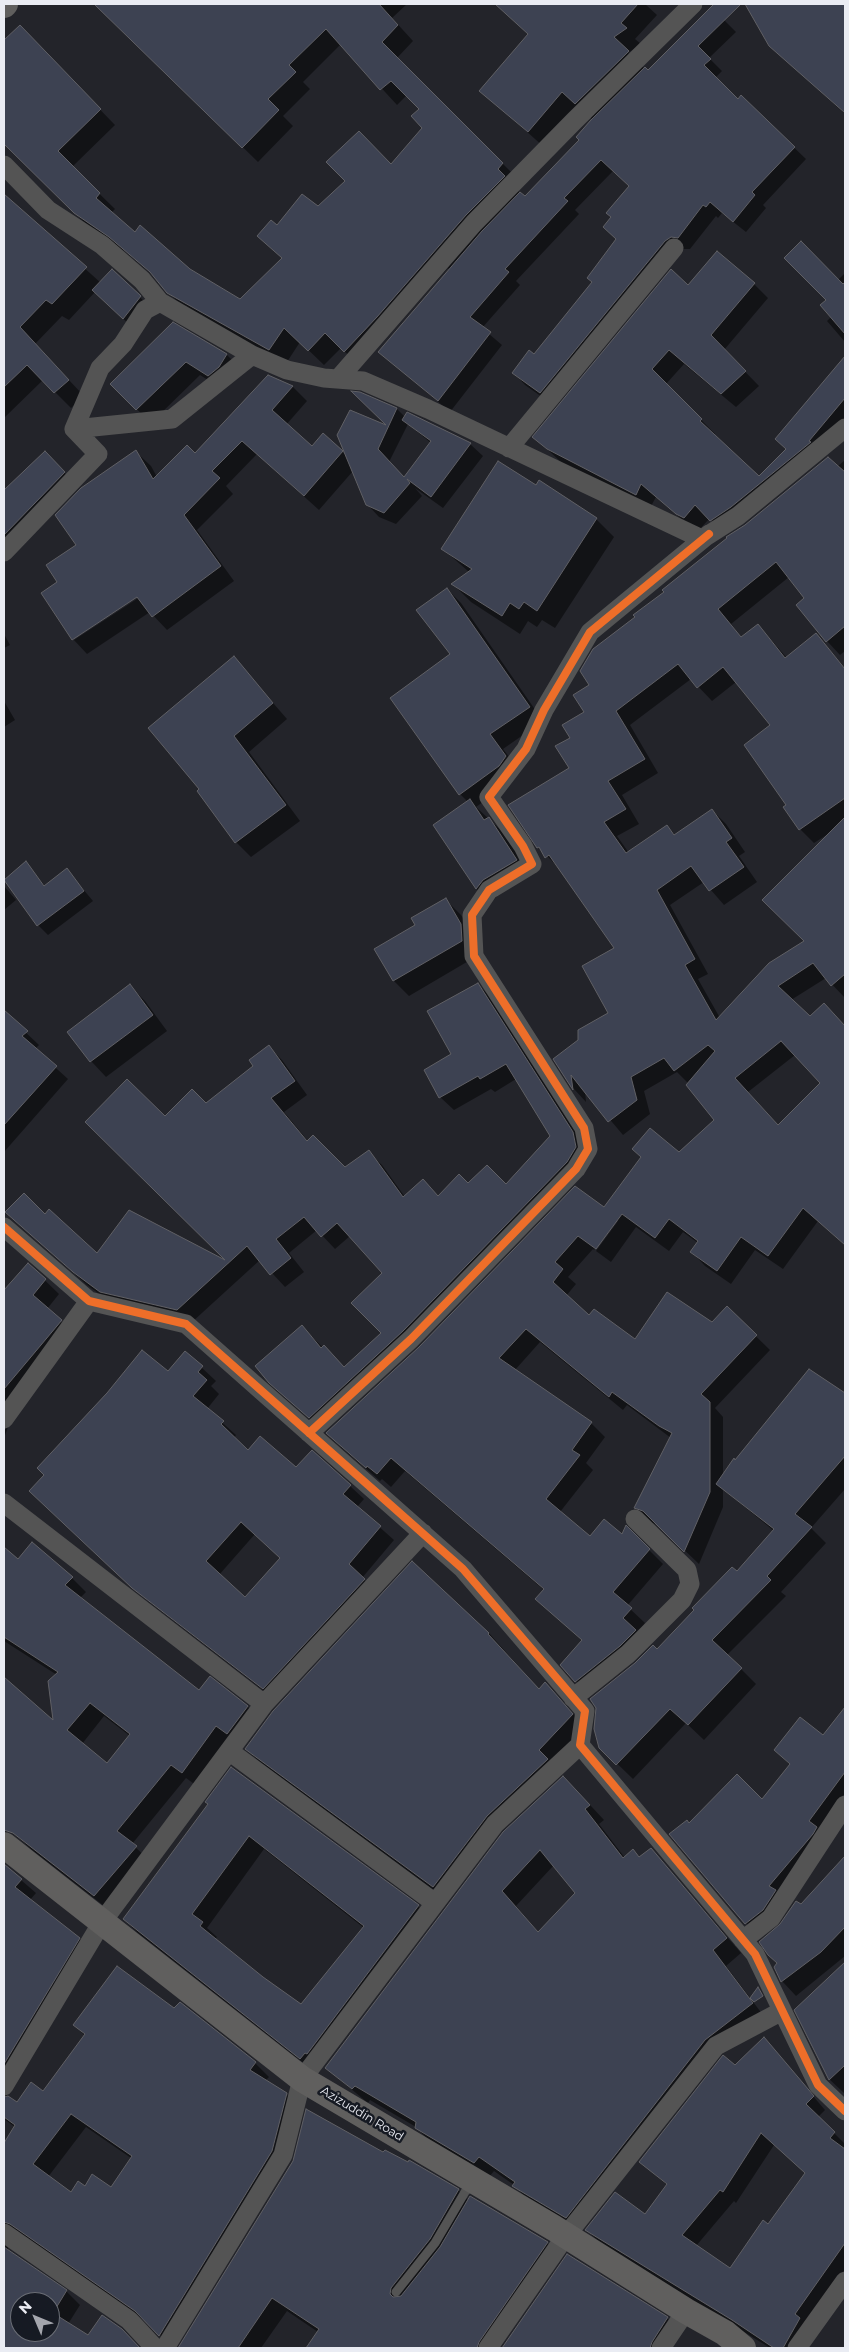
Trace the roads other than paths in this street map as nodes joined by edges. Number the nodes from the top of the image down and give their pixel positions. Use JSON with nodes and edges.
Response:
{"nodes":[{"id":1,"x":693,"y":4,"type":"edge"},
{"id":2,"x":4,"y":164,"type":"edge"},
{"id":3,"x":674,"y":248,"type":"dead end"},
{"id":4,"x":160,"y":302,"type":"junction"},
{"id":5,"x":252,"y":355,"type":"junction"},
{"id":6,"x":358,"y":359,"type":"junction"},
{"id":7,"x":338,"y":379,"type":"junction"},
{"id":8,"x":362,"y":381,"type":"junction"},
{"id":9,"x":845,"y":428,"type":"edge"},
{"id":10,"x":74,"y":429,"type":"junction"},
{"id":11,"x":509,"y":448,"type":"junction"},
{"id":12,"x":709,"y":534,"type":"junction"},
{"id":13,"x":4,"y":552,"type":"edge"},
{"id":14,"x":4,"y":1227,"type":"edge"},
{"id":15,"x":90,"y":1301,"type":"junction"},
{"id":16,"x":4,"y":1419,"type":"edge"},
{"id":17,"x":309,"y":1433,"type":"junction"},
{"id":18,"x":4,"y":1503,"type":"edge"},
{"id":19,"x":635,"y":1520,"type":"dead end"},
{"id":20,"x":423,"y":1533,"type":"junction"},
{"id":21,"x":573,"y":1698,"type":"junction"},
{"id":22,"x":264,"y":1704,"type":"junction"},
{"id":23,"x":580,"y":1745,"type":"junction"},
{"id":24,"x":230,"y":1750,"type":"junction"},
{"id":25,"x":845,"y":1805,"type":"edge"},
{"id":26,"x":4,"y":1845,"type":"edge"},
{"id":27,"x":435,"y":1903,"type":"junction"},
{"id":28,"x":102,"y":1922,"type":"junction"},
{"id":29,"x":743,"y":1940,"type":"junction"},
{"id":30,"x":782,"y":2011,"type":"junction"},
{"id":31,"x":302,"y":2079,"type":"junction"},
{"id":32,"x":4,"y":2086,"type":"edge"},
{"id":33,"x":845,"y":2110,"type":"edge"},
{"id":34,"x":475,"y":2181,"type":"junction"},
{"id":35,"x":4,"y":2234,"type":"edge"},
{"id":36,"x":565,"y":2237,"type":"junction"},
{"id":37,"x":845,"y":2281,"type":"edge"},
{"id":38,"x":396,"y":2292,"type":"dead end"},
{"id":39,"x":686,"y":2311,"type":"junction"},
{"id":40,"x":155,"y":2348,"type":"edge"},
{"id":41,"x":165,"y":2348,"type":"edge"},
{"id":42,"x":488,"y":2348,"type":"edge"},
{"id":43,"x":661,"y":2348,"type":"edge"},
{"id":44,"x":743,"y":2348,"type":"edge"},
{"id":45,"x":797,"y":2348,"type":"edge"}],
"edges":[{"from":1,"to":6,"type":"street"},
{"from":2,"to":4,"type":"street"},
{"from":3,"to":11,"type":"street"},
{"from":4,"to":5,"type":"street"},
{"from":4,"to":10,"type":"street"},
{"from":5,"to":7,"type":"street"},
{"from":5,"to":10,"type":"street"},
{"from":6,"to":7,"type":"street"},
{"from":6,"to":8,"type":"street"},
{"from":7,"to":8,"type":"street"},
{"from":8,"to":11,"type":"street"},
{"from":9,"to":12,"type":"street"},
{"from":10,"to":13,"type":"street"},
{"from":11,"to":12,"type":"street"},
{"from":12,"to":17,"type":"street"},
{"from":14,"to":15,"type":"street"},
{"from":15,"to":16,"type":"street"},
{"from":15,"to":17,"type":"street"},
{"from":17,"to":20,"type":"street"},
{"from":18,"to":22,"type":"street"},
{"from":19,"to":21,"type":"street"},
{"from":20,"to":21,"type":"street"},
{"from":20,"to":22,"type":"street"},
{"from":21,"to":23,"type":"street"},
{"from":22,"to":24,"type":"street"},
{"from":23,"to":27,"type":"street"},
{"from":23,"to":29,"type":"street"},
{"from":24,"to":27,"type":"street"},
{"from":24,"to":28,"type":"street"},
{"from":25,"to":29,"type":"street"},
{"from":26,"to":28,"type":"street","name":"Azizuddin Road"},
{"from":27,"to":31,"type":"street"},
{"from":28,"to":31,"type":"street","name":"Azizuddin Road"},
{"from":28,"to":32,"type":"street"},
{"from":29,"to":30,"type":"street"},
{"from":30,"to":33,"type":"street"},
{"from":30,"to":36,"type":"street"},
{"from":31,"to":34,"type":"street","name":"Azizuddin Road"},
{"from":31,"to":41,"type":"street"},
{"from":34,"to":36,"type":"street","name":"Azizuddin Road"},
{"from":34,"to":38,"type":"lane"},
{"from":35,"to":40,"type":"street"},
{"from":36,"to":39,"type":"street","name":"Azizuddin Road"},
{"from":36,"to":42,"type":"street"},
{"from":37,"to":45,"type":"street"},
{"from":39,"to":43,"type":"street"},
{"from":39,"to":44,"type":"street","name":"Azizuddin Road"}]}
